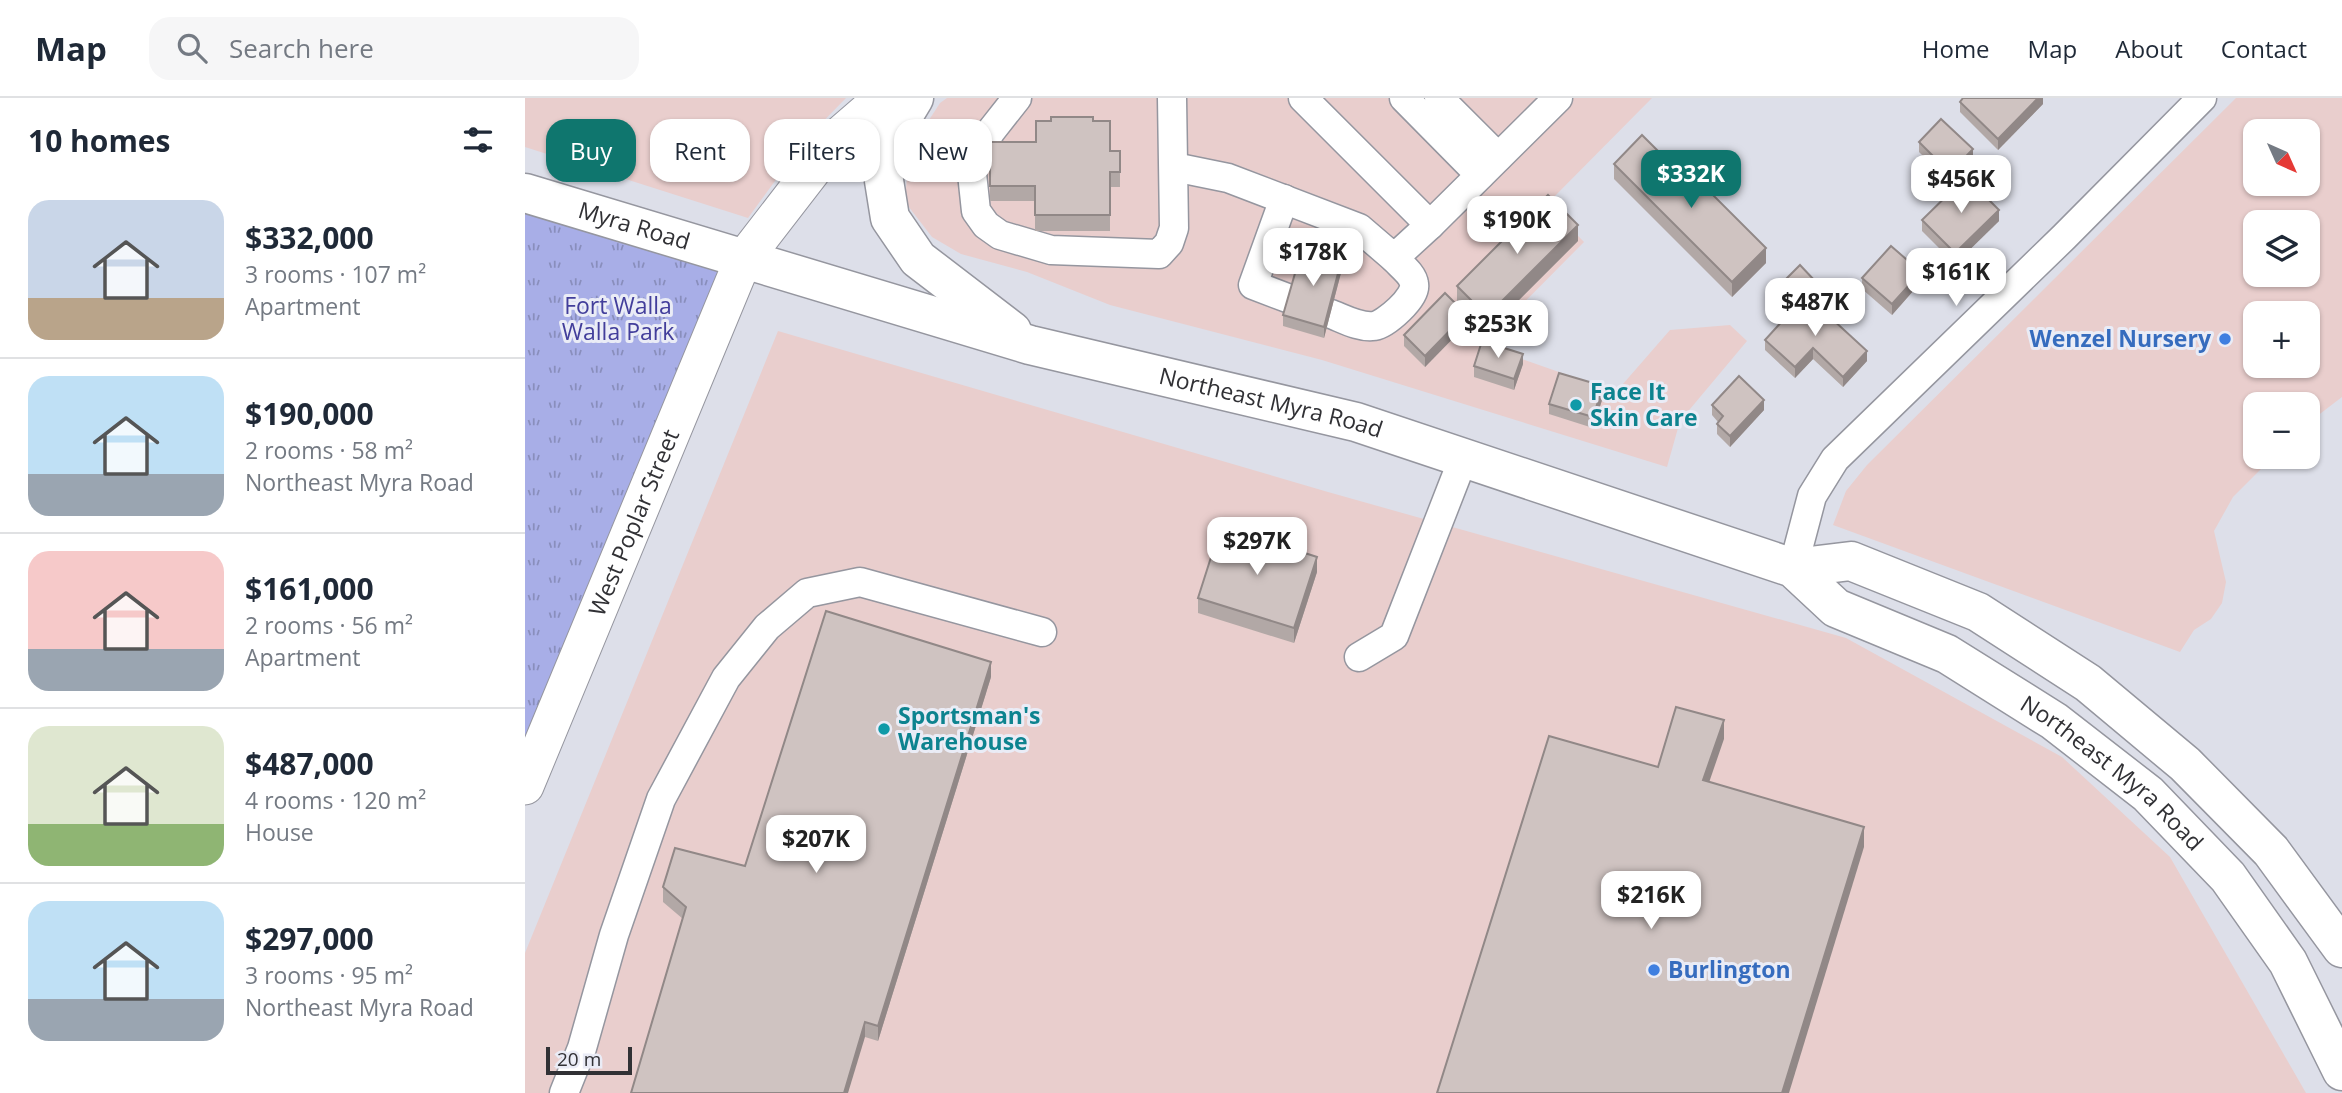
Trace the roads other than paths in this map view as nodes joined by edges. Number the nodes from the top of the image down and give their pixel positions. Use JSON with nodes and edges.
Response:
{"nodes":[{"id":1,"x":883,"y":98,"type":"edge"},
{"id":2,"x":914,"y":98,"type":"edge"},
{"id":3,"x":1017,"y":98,"type":"edge"},
{"id":4,"x":1172,"y":98,"type":"edge"},
{"id":5,"x":1303,"y":98,"type":"edge"},
{"id":6,"x":1404,"y":98,"type":"edge"},
{"id":7,"x":1439,"y":98,"type":"edge"},
{"id":8,"x":1558,"y":98,"type":"edge"},
{"id":9,"x":2202,"y":98,"type":"edge"},
{"id":10,"x":1489,"y":166,"type":"junction"},
{"id":11,"x":1174,"y":167,"type":"junction"},
{"id":12,"x":525,"y":193,"type":"edge"},
{"id":13,"x":1284,"y":199,"type":"junction"},
{"id":14,"x":1430,"y":225,"type":"junction"},
{"id":15,"x":1394,"y":258,"type":"junction"},
{"id":16,"x":743,"y":260,"type":"junction"},
{"id":17,"x":1290,"y":299,"type":"edge"},
{"id":18,"x":1331,"y":314,"type":"edge"},
{"id":19,"x":1030,"y":345,"type":"junction"},
{"id":20,"x":1463,"y":459,"type":"junction"},
{"id":21,"x":1793,"y":568,"type":"junction"},
{"id":22,"x":1042,"y":632,"type":"dead end"},
{"id":23,"x":1359,"y":657,"type":"dead end"},
{"id":24,"x":525,"y":786,"type":"edge"},
{"id":25,"x":2342,"y":948,"type":"edge"},
{"id":26,"x":2342,"y":1071,"type":"edge"},
{"id":27,"x":564,"y":1093,"type":"edge"}],
"edges":[{"from":1,"to":16,"type":"main road","name":"West Poplar Street"},
{"from":2,"to":19,"type":"highway"},
{"from":3,"to":11,"type":"street"},
{"from":4,"to":11,"type":"street"},
{"from":5,"to":14,"type":"street"},
{"from":6,"to":10,"type":"street"},
{"from":7,"to":10,"type":"street"},
{"from":8,"to":10,"type":"street"},
{"from":9,"to":21,"type":"street"},
{"from":10,"to":14,"type":"street"},
{"from":11,"to":13,"type":"street"},
{"from":12,"to":16,"type":"highway","name":"Myra Road"},
{"from":13,"to":15,"type":"street"},
{"from":13,"to":17,"type":"street"},
{"from":14,"to":15,"type":"street"},
{"from":15,"to":18,"type":"street"},
{"from":16,"to":19,"type":"highway","name":"Northeast Myra Road"},
{"from":16,"to":24,"type":"main road","name":"West Poplar Street"},
{"from":19,"to":20,"type":"highway","name":"Northeast Myra Road"},
{"from":20,"to":21,"type":"highway","name":"Northeast Myra Road"},
{"from":20,"to":23,"type":"street"},
{"from":21,"to":25,"type":"highway","name":"Northeast Myra Road"},
{"from":21,"to":26,"type":"highway","name":"Northeast Myra Road"},
{"from":22,"to":27,"type":"street"}]}
